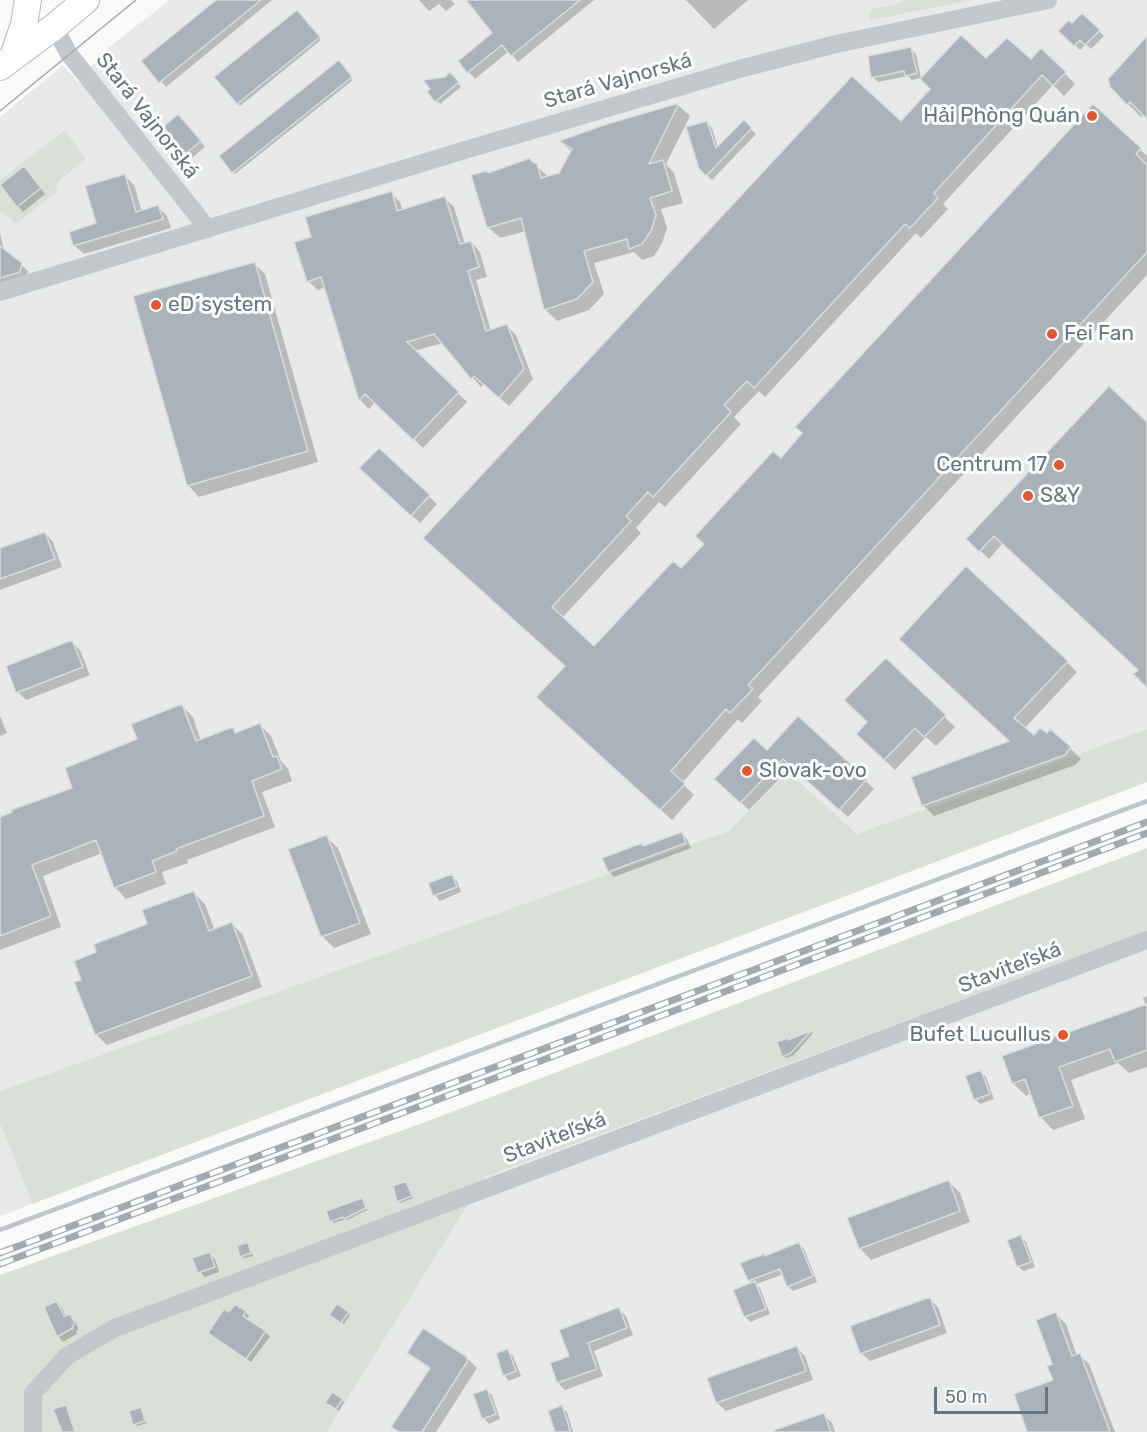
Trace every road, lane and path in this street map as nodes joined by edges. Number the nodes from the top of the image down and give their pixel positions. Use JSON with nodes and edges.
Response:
{"nodes":[{"id":1,"x":86,"y":0,"type":"edge"},
{"id":2,"x":1048,"y":0,"type":"edge"},
{"id":3,"x":21,"y":11,"type":"edge"},
{"id":4,"x":54,"y":27,"type":"junction"},
{"id":5,"x":6,"y":62,"type":"edge"},
{"id":6,"x":208,"y":229,"type":"junction"},
{"id":7,"x":0,"y":292,"type":"edge"},
{"id":8,"x":1147,"y":940,"type":"edge"},
{"id":9,"x":33,"y":1432,"type":"edge"}],
"edges":[{"from":1,"to":4,"type":"main road"},
{"from":2,"to":6,"type":"street","name":"Stará Vajnorská"},
{"from":3,"to":4,"type":"main road"},
{"from":3,"to":5,"type":"main road"},
{"from":4,"to":5,"type":"main road"},
{"from":4,"to":6,"type":"street","name":"Stará Vajnorská"},
{"from":6,"to":7,"type":"street","name":"Stará Vajnorská"},
{"from":8,"to":9,"type":"street","name":"Staviteľská"}]}
